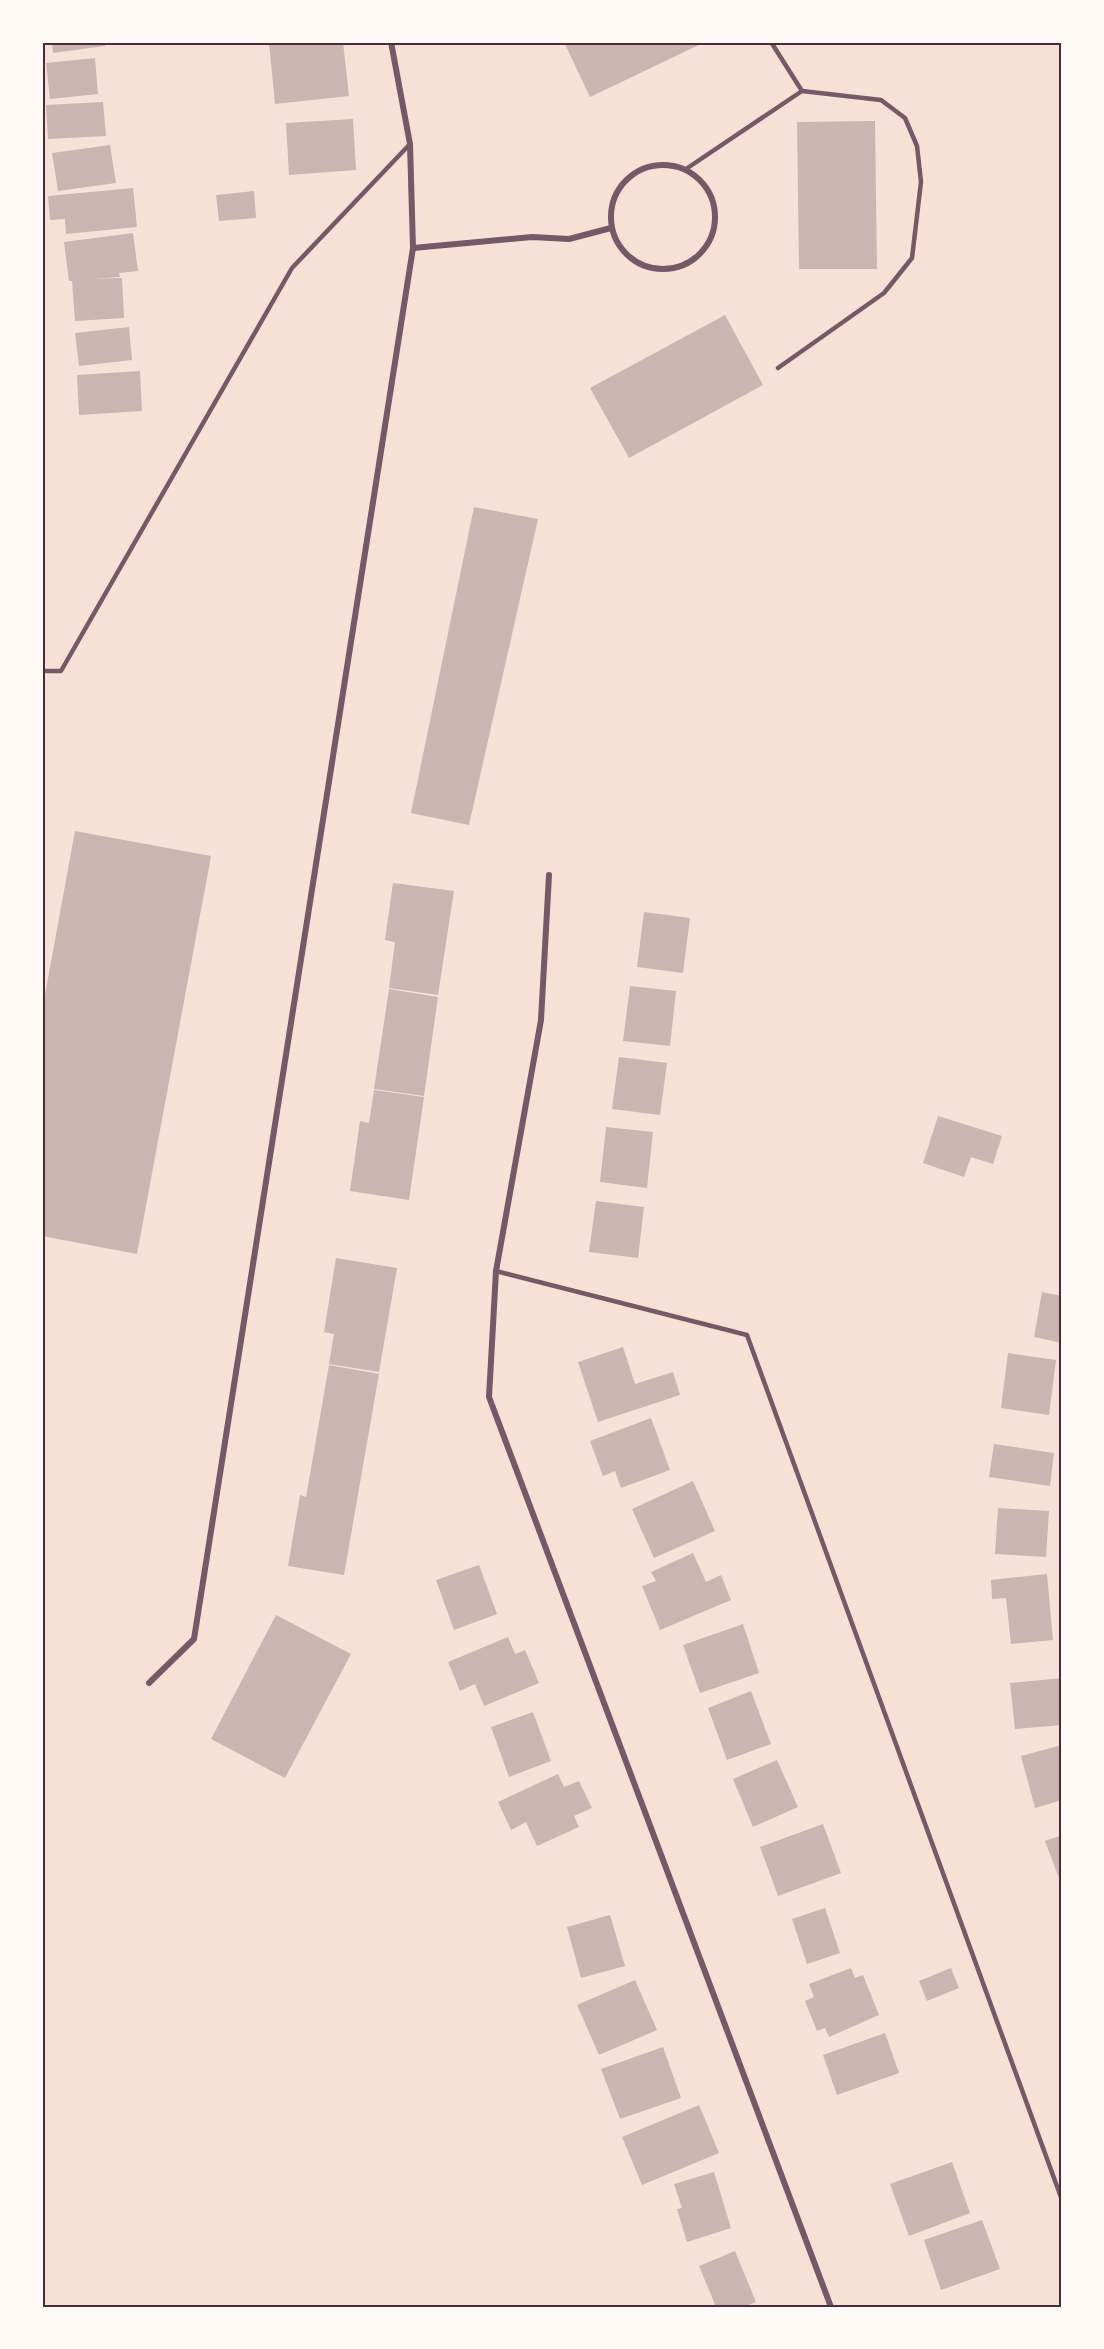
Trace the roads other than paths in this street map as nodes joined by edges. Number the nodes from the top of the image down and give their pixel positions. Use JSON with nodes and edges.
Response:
{"nodes":[{"id":1,"x":391,"y":42,"type":"edge"},
{"id":2,"x":771,"y":42,"type":"edge"},
{"id":3,"x":802,"y":91,"type":"junction"},
{"id":4,"x":410,"y":144,"type":"junction"},
{"id":5,"x":686,"y":169,"type":"junction"},
{"id":6,"x":611,"y":228,"type":"junction"},
{"id":7,"x":413,"y":248,"type":"junction"},
{"id":8,"x":778,"y":368,"type":"dead end"},
{"id":9,"x":42,"y":671,"type":"edge"},
{"id":10,"x":549,"y":875,"type":"dead end"},
{"id":11,"x":496,"y":1271,"type":"junction"},
{"id":12,"x":149,"y":1683,"type":"dead end"},
{"id":13,"x":1062,"y":2199,"type":"edge"},
{"id":14,"x":831,"y":2307,"type":"edge"}],
"edges":[{"from":1,"to":4,"type":"street"},
{"from":2,"to":3,"type":"lane"},
{"from":3,"to":5,"type":"lane"},
{"from":3,"to":8,"type":"lane"},
{"from":4,"to":7,"type":"street"},
{"from":4,"to":9,"type":"lane"},
{"from":5,"to":6,"type":"street"},
{"from":5,"to":6,"type":"street"},
{"from":6,"to":7,"type":"street"},
{"from":7,"to":12,"type":"street"},
{"from":10,"to":11,"type":"street"},
{"from":11,"to":13,"type":"lane"},
{"from":11,"to":14,"type":"street"}]}
